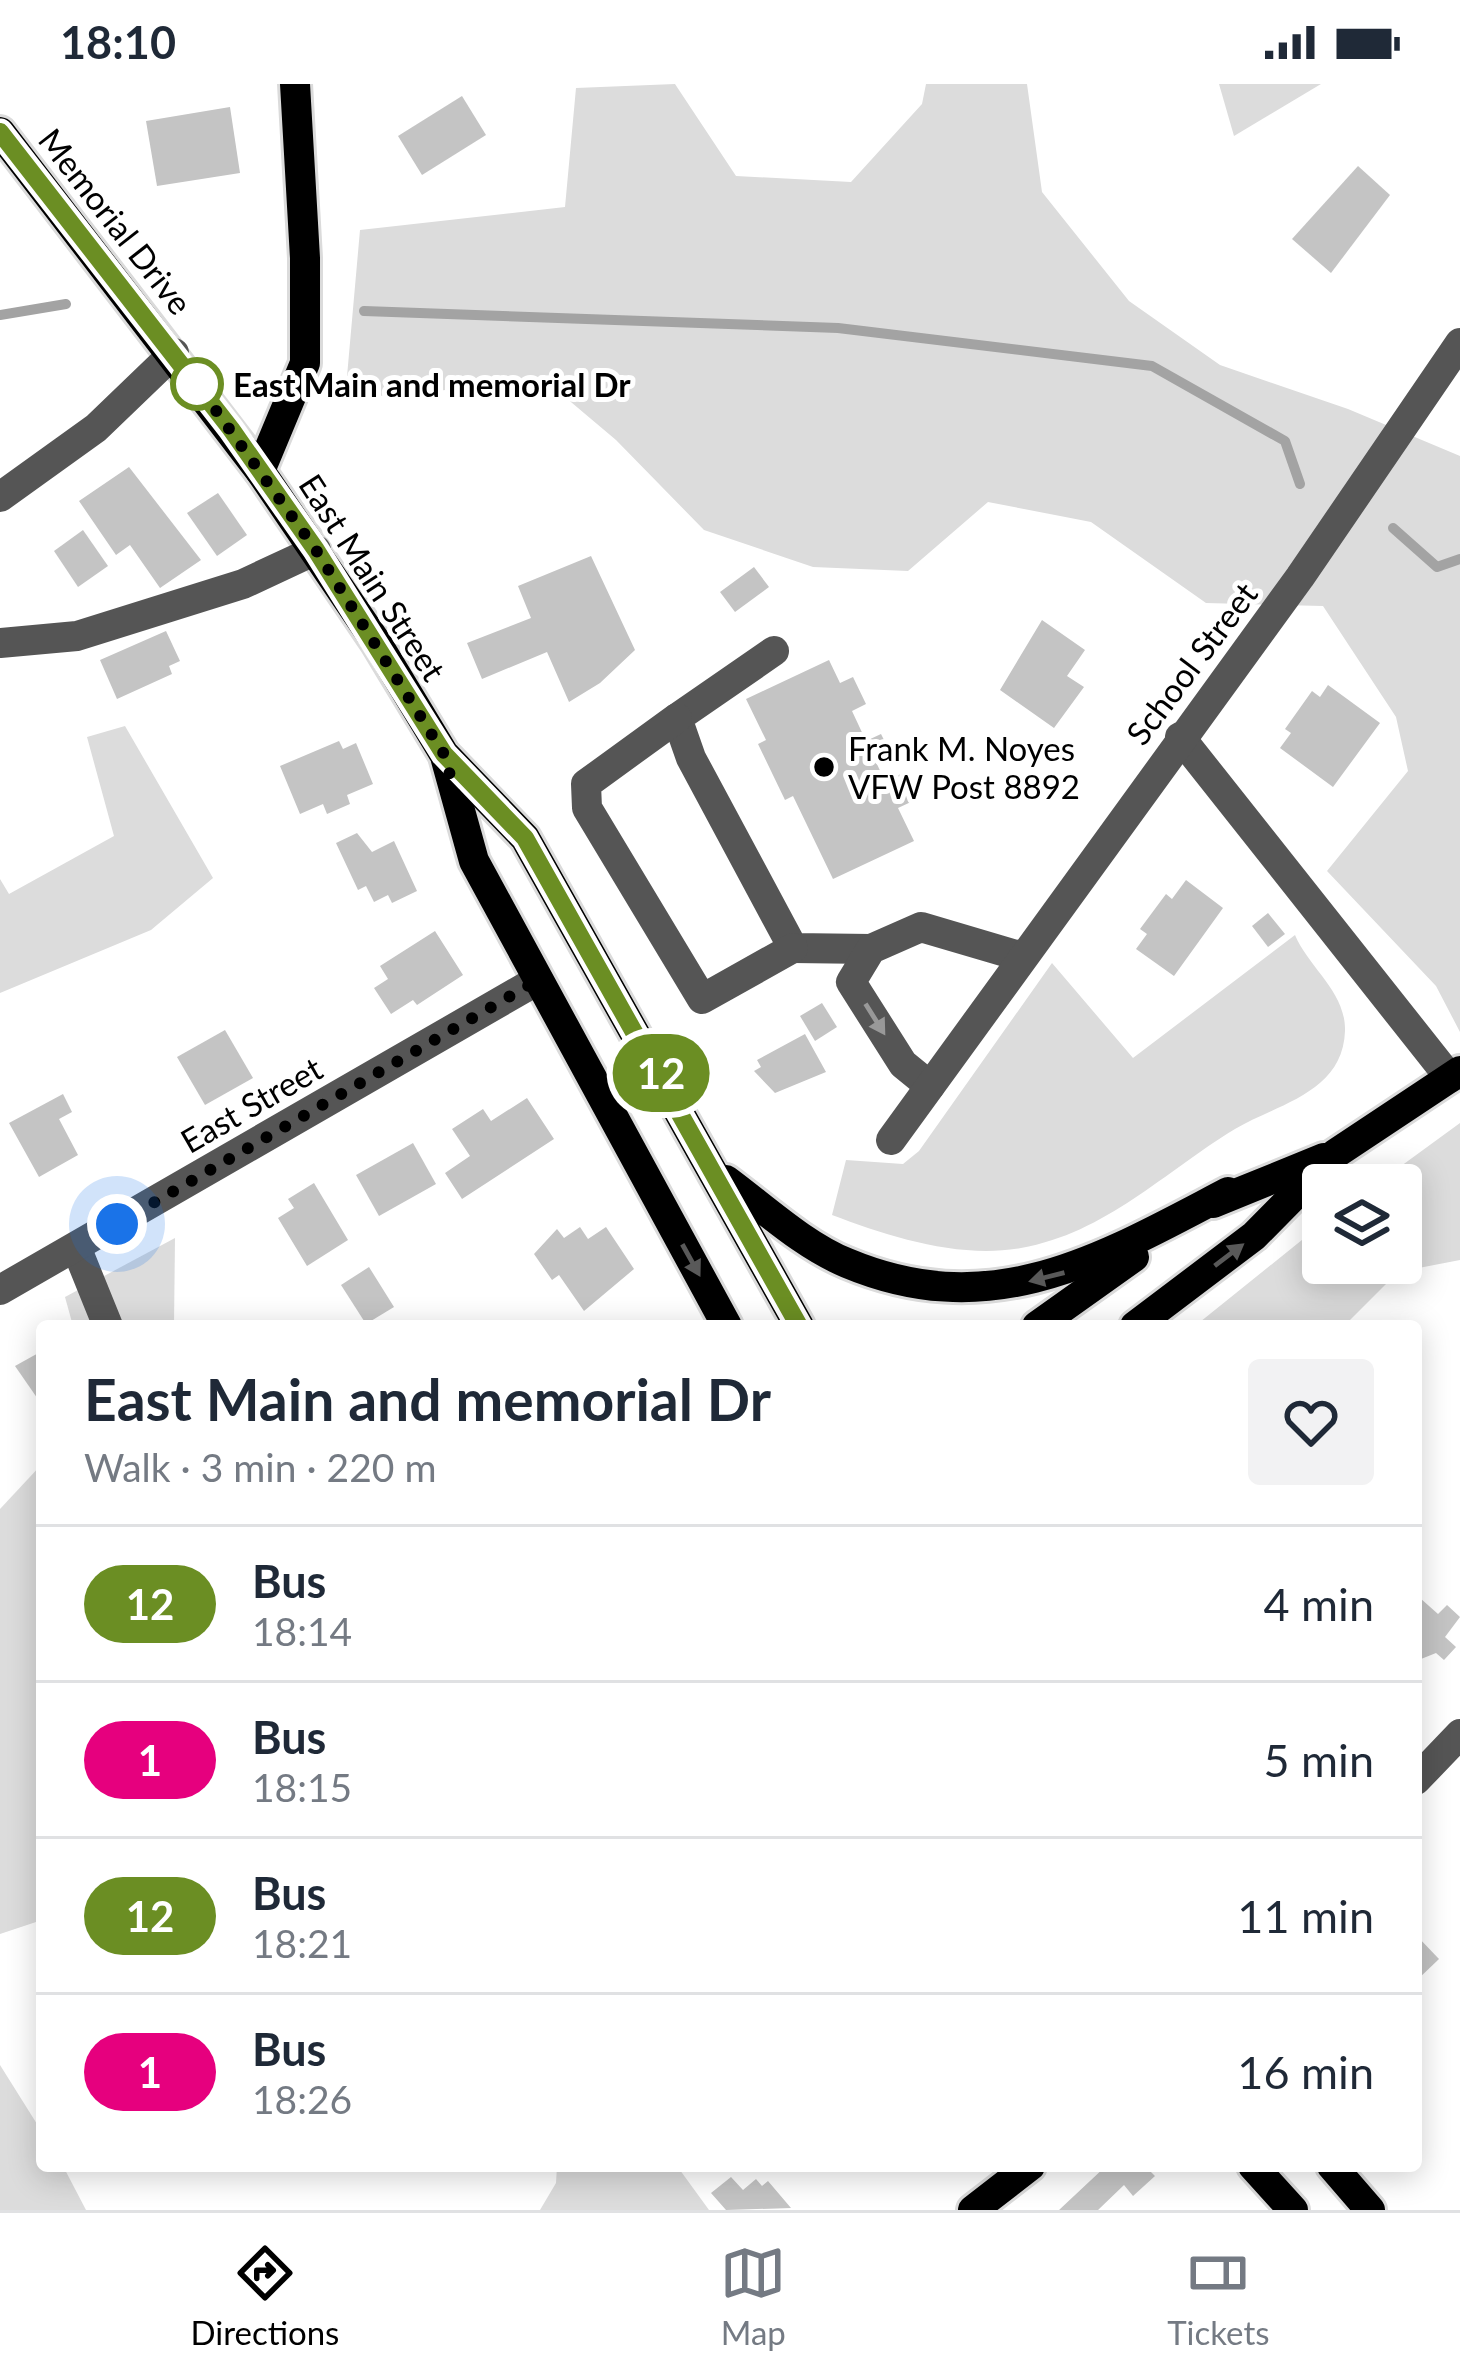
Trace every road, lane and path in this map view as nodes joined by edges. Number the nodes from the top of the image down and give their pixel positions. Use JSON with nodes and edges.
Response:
{"nodes":[{"id":1,"x":295,"y":84,"type":"edge"},
{"id":2,"x":6,"y":151,"type":"edge"},
{"id":3,"x":1460,"y":343,"type":"edge"},
{"id":4,"x":174,"y":353,"type":"junction"},
{"id":5,"x":260,"y":471,"type":"junction"},
{"id":6,"x":0,"y":497,"type":"edge"},
{"id":7,"x":316,"y":550,"type":"junction"},
{"id":8,"x":0,"y":644,"type":"edge"},
{"id":9,"x":774,"y":651,"type":"dead end"},
{"id":10,"x":677,"y":718,"type":"junction"},
{"id":11,"x":1180,"y":737,"type":"junction"},
{"id":12,"x":444,"y":754,"type":"junction"},
{"id":13,"x":793,"y":948,"type":"junction"},
{"id":14,"x":871,"y":949,"type":"junction"},
{"id":15,"x":1022,"y":957,"type":"junction"},
{"id":16,"x":538,"y":980,"type":"junction"},
{"id":17,"x":1455,"y":1075,"type":"edge"},
{"id":18,"x":930,"y":1086,"type":"junction"},
{"id":19,"x":891,"y":1140,"type":"dead end"},
{"id":20,"x":1336,"y":1154,"type":"junction"},
{"id":21,"x":716,"y":1172,"type":"junction"},
{"id":22,"x":1228,"y":1192,"type":"junction"},
{"id":23,"x":76,"y":1247,"type":"junction"},
{"id":24,"x":0,"y":1290,"type":"edge"},
{"id":25,"x":106,"y":1320,"type":"edge"},
{"id":26,"x":725,"y":1320,"type":"edge"},
{"id":27,"x":796,"y":1320,"type":"edge"},
{"id":28,"x":1046,"y":1320,"type":"edge"},
{"id":29,"x":1143,"y":1320,"type":"edge"},
{"id":30,"x":1460,"y":1734,"type":"edge"},
{"id":31,"x":1422,"y":1774,"type":"edge"},
{"id":32,"x":1022,"y":2172,"type":"edge"},
{"id":33,"x":1258,"y":2172,"type":"edge"},
{"id":34,"x":1337,"y":2172,"type":"edge"},
{"id":35,"x":973,"y":2210,"type":"edge"},
{"id":36,"x":1292,"y":2210,"type":"edge"},
{"id":37,"x":1370,"y":2210,"type":"edge"}],
"edges":[{"from":1,"to":5,"type":"main road","name":"East Main Street"},
{"from":2,"to":4,"type":"main road","name":"Memorial Drive"},
{"from":3,"to":11,"type":"street","name":"School Street"},
{"from":4,"to":5,"type":"main road","name":"Memorial Drive"},
{"from":4,"to":6,"type":"street"},
{"from":5,"to":7,"type":"main road","name":"East Main Street"},
{"from":7,"to":8,"type":"street"},
{"from":7,"to":12,"type":"main road","name":"East Main Street"},
{"from":9,"to":10,"type":"street"},
{"from":10,"to":13,"type":"street"},
{"from":10,"to":13,"type":"street"},
{"from":11,"to":15,"type":"street","name":"School Street"},
{"from":11,"to":17,"type":"street"},
{"from":12,"to":16,"type":"main road","name":"East Main Street"},
{"from":12,"to":21,"type":"main road","name":"East Main Street"},
{"from":13,"to":14,"type":"street"},
{"from":14,"to":15,"type":"street"},
{"from":14,"to":18,"type":"street","one_way":true},
{"from":15,"to":18,"type":"street","name":"School Street"},
{"from":16,"to":23,"type":"street","name":"East Street"},
{"from":16,"to":26,"type":"main road","name":"East Main Street","one_way":true},
{"from":17,"to":20,"type":"main road"},
{"from":18,"to":19,"type":"street","name":"School Street"},
{"from":20,"to":22,"type":"main road"},
{"from":29,"to":20,"type":"main road","one_way":true},
{"from":22,"to":21,"type":"main road","one_way":true},
{"from":21,"to":27,"type":"main road","name":"East Main Street"},
{"from":22,"to":28,"type":"main road"},
{"from":23,"to":24,"type":"street","name":"East Street"},
{"from":23,"to":25,"type":"street"},
{"from":30,"to":31,"type":"street"},
{"from":32,"to":35,"type":"main road"},
{"from":33,"to":36,"type":"main road"},
{"from":34,"to":37,"type":"main road"}]}
